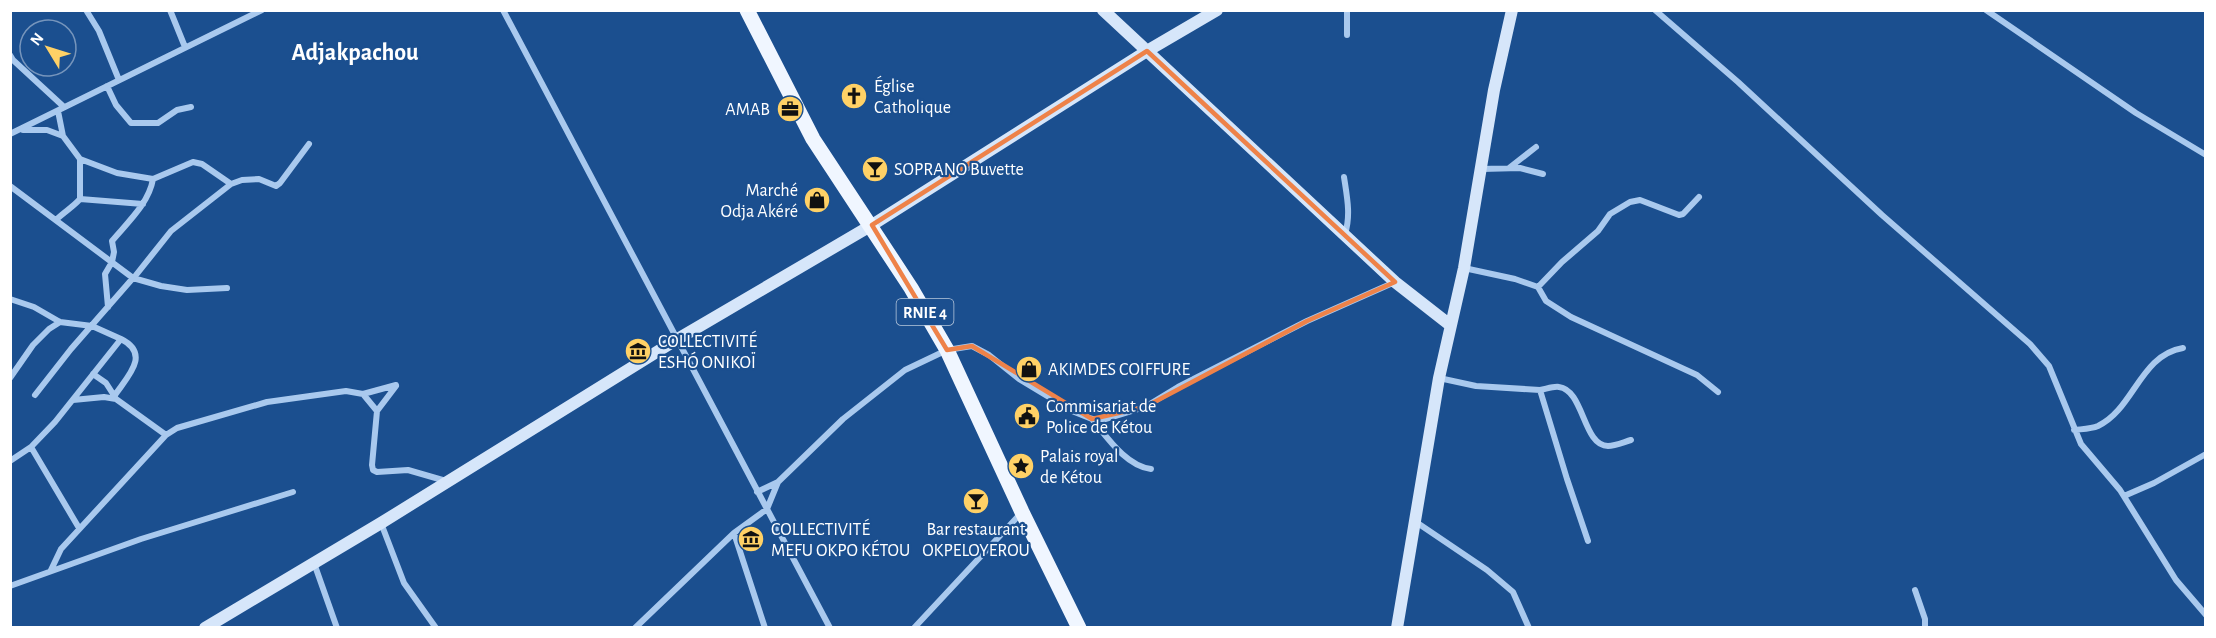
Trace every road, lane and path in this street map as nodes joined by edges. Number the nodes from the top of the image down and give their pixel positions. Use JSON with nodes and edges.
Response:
{"nodes":[{"id":1,"x":86,"y":10,"type":"edge"},
{"id":2,"x":171,"y":10,"type":"edge"},
{"id":3,"x":262,"y":10,"type":"edge"},
{"id":4,"x":503,"y":10,"type":"edge"},
{"id":5,"x":747,"y":10,"type":"edge"},
{"id":6,"x":1103,"y":10,"type":"edge"},
{"id":7,"x":1217,"y":10,"type":"edge"},
{"id":8,"x":1347,"y":10,"type":"edge"},
{"id":9,"x":1512,"y":10,"type":"edge"},
{"id":10,"x":1655,"y":10,"type":"edge"},
{"id":11,"x":1986,"y":10,"type":"edge"},
{"id":12,"x":1347,"y":35,"type":"dead end"},
{"id":13,"x":185,"y":47,"type":"junction"},
{"id":14,"x":1147,"y":51,"type":"junction"},
{"id":15,"x":10,"y":55,"type":"edge"},
{"id":16,"x":118,"y":80,"type":"junction"},
{"id":17,"x":107,"y":86,"type":"junction"},
{"id":18,"x":191,"y":107,"type":"dead end"},
{"id":19,"x":61,"y":109,"type":"junction"},
{"id":20,"x":14,"y":132,"type":"edge"},
{"id":21,"x":63,"y":136,"type":"junction"},
{"id":22,"x":309,"y":144,"type":"dead end"},
{"id":23,"x":1536,"y":147,"type":"dead end"},
{"id":24,"x":2205,"y":155,"type":"edge"},
{"id":25,"x":80,"y":159,"type":"junction"},
{"id":26,"x":1482,"y":169,"type":"junction"},
{"id":27,"x":1509,"y":169,"type":"junction"},
{"id":28,"x":1543,"y":174,"type":"dead end"},
{"id":29,"x":1344,"y":177,"type":"dead end"},
{"id":30,"x":153,"y":179,"type":"junction"},
{"id":31,"x":231,"y":184,"type":"junction"},
{"id":32,"x":10,"y":186,"type":"edge"},
{"id":33,"x":1699,"y":197,"type":"dead end"},
{"id":34,"x":80,"y":198,"type":"junction"},
{"id":35,"x":143,"y":204,"type":"junction"},
{"id":36,"x":57,"y":219,"type":"junction"},
{"id":37,"x":872,"y":225,"type":"junction"},
{"id":38,"x":1344,"y":235,"type":"junction"},
{"id":39,"x":112,"y":262,"type":"junction"},
{"id":40,"x":1464,"y":268,"type":"junction"},
{"id":41,"x":134,"y":276,"type":"junction"},
{"id":42,"x":1395,"y":282,"type":"junction"},
{"id":43,"x":1538,"y":287,"type":"junction"},
{"id":44,"x":226,"y":288,"type":"dead end"},
{"id":45,"x":10,"y":299,"type":"edge"},
{"id":46,"x":108,"y":307,"type":"junction"},
{"id":47,"x":60,"y":322,"type":"junction"},
{"id":48,"x":1450,"y":325,"type":"junction"},
{"id":49,"x":92,"y":326,"type":"junction"},
{"id":50,"x":121,"y":339,"type":"junction"},
{"id":51,"x":676,"y":340,"type":"junction"},
{"id":52,"x":2183,"y":348,"type":"dead end"},
{"id":53,"x":947,"y":350,"type":"junction"},
{"id":54,"x":93,"y":374,"type":"junction"},
{"id":55,"x":10,"y":378,"type":"edge"},
{"id":56,"x":1439,"y":378,"type":"junction"},
{"id":57,"x":1540,"y":390,"type":"junction"},
{"id":58,"x":1718,"y":392,"type":"dead end"},
{"id":59,"x":363,"y":394,"type":"junction"},
{"id":60,"x":35,"y":395,"type":"dead end"},
{"id":61,"x":115,"y":397,"type":"junction"},
{"id":62,"x":72,"y":400,"type":"junction"},
{"id":63,"x":377,"y":411,"type":"junction"},
{"id":64,"x":1092,"y":419,"type":"junction"},
{"id":65,"x":2074,"y":430,"type":"junction"},
{"id":66,"x":166,"y":435,"type":"junction"},
{"id":67,"x":1630,"y":440,"type":"dead end"},
{"id":68,"x":31,"y":447,"type":"junction"},
{"id":69,"x":2205,"y":454,"type":"edge"},
{"id":70,"x":10,"y":461,"type":"edge"},
{"id":71,"x":1151,"y":469,"type":"dead end"},
{"id":72,"x":446,"y":481,"type":"junction"},
{"id":73,"x":778,"y":482,"type":"junction"},
{"id":74,"x":293,"y":492,"type":"dead end"},
{"id":75,"x":757,"y":492,"type":"junction"},
{"id":76,"x":2124,"y":496,"type":"junction"},
{"id":77,"x":767,"y":509,"type":"junction"},
{"id":78,"x":1022,"y":513,"type":"junction"},
{"id":79,"x":1416,"y":522,"type":"junction"},
{"id":80,"x":381,"y":523,"type":"junction"},
{"id":81,"x":79,"y":528,"type":"junction"},
{"id":82,"x":734,"y":533,"type":"junction"},
{"id":83,"x":1588,"y":542,"type":"dead end"},
{"id":84,"x":314,"y":562,"type":"junction"},
{"id":85,"x":51,"y":570,"type":"junction"},
{"id":86,"x":10,"y":586,"type":"edge"},
{"id":87,"x":1915,"y":590,"type":"dead end"},
{"id":88,"x":2205,"y":615,"type":"edge"},
{"id":89,"x":205,"y":627,"type":"edge"},
{"id":90,"x":338,"y":627,"type":"edge"},
{"id":91,"x":436,"y":627,"type":"edge"},
{"id":92,"x":635,"y":627,"type":"edge"},
{"id":93,"x":765,"y":627,"type":"edge"},
{"id":94,"x":830,"y":627,"type":"edge"},
{"id":95,"x":914,"y":627,"type":"edge"},
{"id":96,"x":1079,"y":627,"type":"edge"},
{"id":97,"x":1397,"y":627,"type":"edge"},
{"id":98,"x":1529,"y":627,"type":"edge"},
{"id":99,"x":1925,"y":627,"type":"edge"}],
"edges":[{"from":1,"to":16,"type":"street"},
{"from":2,"to":13,"type":"street"},
{"from":3,"to":13,"type":"street"},
{"from":4,"to":51,"type":"street"},
{"from":5,"to":37,"type":"main road","number":"RNIE 4"},
{"from":6,"to":14,"type":"street"},
{"from":7,"to":14,"type":"street"},
{"from":8,"to":12,"type":"street"},
{"from":9,"to":26,"type":"street"},
{"from":10,"to":65,"type":"street"},
{"from":11,"to":24,"type":"street"},
{"from":13,"to":16,"type":"street"},
{"from":14,"to":37,"type":"street"},
{"from":14,"to":38,"type":"street"},
{"from":15,"to":19,"type":"street"},
{"from":16,"to":17,"type":"street"},
{"from":17,"to":18,"type":"street"},
{"from":17,"to":19,"type":"street"},
{"from":19,"to":20,"type":"street"},
{"from":19,"to":21,"type":"street"},
{"from":20,"to":21,"type":"street"},
{"from":21,"to":25,"type":"street"},
{"from":22,"to":31,"type":"street"},
{"from":23,"to":27,"type":"street"},
{"from":25,"to":30,"type":"street"},
{"from":25,"to":34,"type":"street"},
{"from":26,"to":27,"type":"street"},
{"from":26,"to":40,"type":"street"},
{"from":27,"to":28,"type":"street"},
{"from":29,"to":38,"type":"street"},
{"from":30,"to":31,"type":"street"},
{"from":30,"to":35,"type":"street"},
{"from":31,"to":41,"type":"street"},
{"from":32,"to":36,"type":"street"},
{"from":33,"to":43,"type":"street"},
{"from":34,"to":35,"type":"street"},
{"from":34,"to":36,"type":"street"},
{"from":35,"to":39,"type":"street"},
{"from":36,"to":39,"type":"street"},
{"from":37,"to":51,"type":"street"},
{"from":37,"to":53,"type":"main road","number":"RNIE 4"},
{"from":38,"to":42,"type":"street"},
{"from":39,"to":41,"type":"street"},
{"from":39,"to":46,"type":"street"},
{"from":40,"to":43,"type":"street"},
{"from":40,"to":48,"type":"street"},
{"from":41,"to":44,"type":"street"},
{"from":41,"to":46,"type":"street"},
{"from":42,"to":48,"type":"street"},
{"from":42,"to":64,"type":"street"},
{"from":43,"to":58,"type":"street"},
{"from":45,"to":47,"type":"street"},
{"from":46,"to":49,"type":"street"},
{"from":47,"to":49,"type":"street"},
{"from":47,"to":55,"type":"street"},
{"from":48,"to":56,"type":"street"},
{"from":49,"to":50,"type":"street"},
{"from":49,"to":60,"type":"street"},
{"from":50,"to":54,"type":"street"},
{"from":50,"to":61,"type":"street"},
{"from":51,"to":72,"type":"street"},
{"from":51,"to":75,"type":"street"},
{"from":52,"to":65,"type":"street"},
{"from":53,"to":64,"type":"street"},
{"from":53,"to":73,"type":"street"},
{"from":53,"to":78,"type":"main road","number":"RNIE 4"},
{"from":54,"to":61,"type":"street"},
{"from":54,"to":62,"type":"street"},
{"from":56,"to":57,"type":"street"},
{"from":56,"to":79,"type":"street"},
{"from":57,"to":67,"type":"street"},
{"from":57,"to":83,"type":"street"},
{"from":59,"to":63,"type":"street"},
{"from":59,"to":63,"type":"street"},
{"from":59,"to":66,"type":"street"},
{"from":61,"to":62,"type":"street"},
{"from":61,"to":66,"type":"street"},
{"from":62,"to":68,"type":"street"},
{"from":63,"to":72,"type":"street"},
{"from":64,"to":71,"type":"street"},
{"from":65,"to":76,"type":"street"},
{"from":66,"to":81,"type":"street"},
{"from":68,"to":70,"type":"street"},
{"from":68,"to":81,"type":"street"},
{"from":69,"to":76,"type":"street"},
{"from":72,"to":80,"type":"street"},
{"from":73,"to":75,"type":"street"},
{"from":73,"to":77,"type":"street"},
{"from":74,"to":85,"type":"street"},
{"from":75,"to":77,"type":"street"},
{"from":76,"to":88,"type":"street"},
{"from":77,"to":82,"type":"street"},
{"from":77,"to":94,"type":"street"},
{"from":78,"to":95,"type":"street"},
{"from":78,"to":96,"type":"main road","number":"RNIE 4"},
{"from":79,"to":97,"type":"street"},
{"from":79,"to":98,"type":"street"},
{"from":80,"to":84,"type":"street"},
{"from":80,"to":91,"type":"street"},
{"from":81,"to":85,"type":"street"},
{"from":82,"to":92,"type":"street"},
{"from":82,"to":93,"type":"street"},
{"from":84,"to":89,"type":"street"},
{"from":84,"to":90,"type":"street"},
{"from":85,"to":86,"type":"street"},
{"from":87,"to":99,"type":"street"}]}
